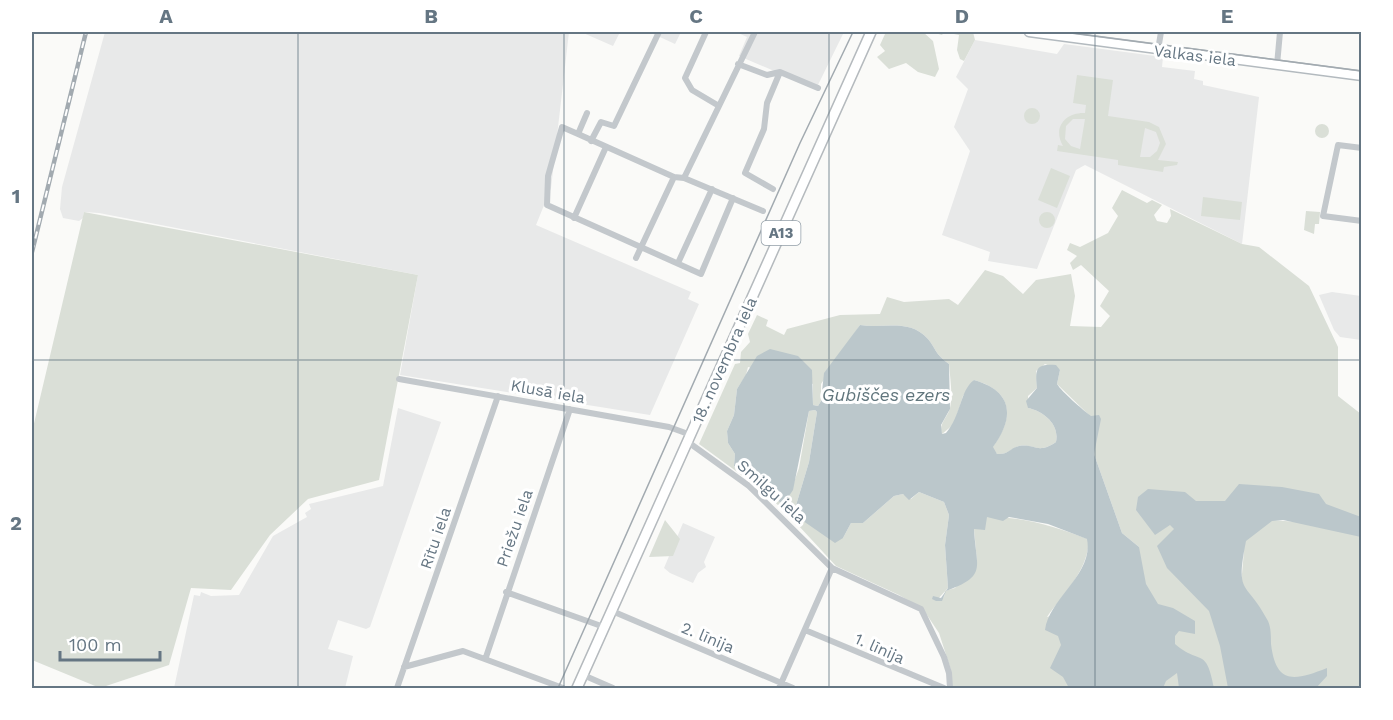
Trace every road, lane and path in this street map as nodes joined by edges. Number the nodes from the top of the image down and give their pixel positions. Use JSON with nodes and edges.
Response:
{"nodes":[{"id":1,"x":659,"y":32,"type":"edge"},
{"id":2,"x":706,"y":32,"type":"edge"},
{"id":3,"x":755,"y":32,"type":"edge"},
{"id":4,"x":872,"y":32,"type":"edge"},
{"id":5,"x":1029,"y":32,"type":"edge"},
{"id":6,"x":1044,"y":32,"type":"edge"},
{"id":7,"x":1161,"y":32,"type":"edge"},
{"id":8,"x":1280,"y":32,"type":"edge"},
{"id":9,"x":1158,"y":50,"type":"junction"},
{"id":10,"x":738,"y":64,"type":"junction"},
{"id":11,"x":1276,"y":65,"type":"junction"},
{"id":12,"x":780,"y":72,"type":"junction"},
{"id":13,"x":1362,"y":76,"type":"edge"},
{"id":14,"x":818,"y":88,"type":"dead end"},
{"id":15,"x":719,"y":106,"type":"junction"},
{"id":16,"x":587,"y":113,"type":"dead end"},
{"id":17,"x":578,"y":134,"type":"junction"},
{"id":18,"x":591,"y":141,"type":"junction"},
{"id":19,"x":606,"y":147,"type":"junction"},
{"id":20,"x":1362,"y":148,"type":"edge"},
{"id":21,"x":674,"y":177,"type":"junction"},
{"id":22,"x":684,"y":178,"type":"junction"},
{"id":23,"x":712,"y":189,"type":"junction"},
{"id":24,"x":773,"y":189,"type":"dead end"},
{"id":25,"x":733,"y":198,"type":"junction"},
{"id":26,"x":763,"y":211,"type":"dead end"},
{"id":27,"x":574,"y":218,"type":"junction"},
{"id":28,"x":1362,"y":221,"type":"edge"},
{"id":29,"x":642,"y":247,"type":"junction"},
{"id":30,"x":636,"y":258,"type":"dead end"},
{"id":31,"x":678,"y":263,"type":"junction"},
{"id":32,"x":399,"y":379,"type":"dead end"},
{"id":33,"x":498,"y":396,"type":"junction"},
{"id":34,"x":570,"y":409,"type":"junction"},
{"id":35,"x":689,"y":438,"type":"junction"},
{"id":36,"x":832,"y":568,"type":"junction"},
{"id":37,"x":506,"y":592,"type":"junction"},
{"id":38,"x":612,"y":611,"type":"junction"},
{"id":39,"x":604,"y":627,"type":"junction"},
{"id":40,"x":805,"y":630,"type":"junction"},
{"id":41,"x":486,"y":657,"type":"junction"},
{"id":42,"x":404,"y":667,"type":"junction"},
{"id":43,"x":583,"y":675,"type":"junction"},
{"id":44,"x":780,"y":686,"type":"edge"},
{"id":45,"x":397,"y":688,"type":"edge"},
{"id":46,"x":563,"y":688,"type":"edge"},
{"id":47,"x":577,"y":688,"type":"edge"},
{"id":48,"x":613,"y":688,"type":"edge"},
{"id":49,"x":794,"y":688,"type":"edge"},
{"id":50,"x":944,"y":688,"type":"edge"},
{"id":51,"x":950,"y":688,"type":"edge"}],
"edges":[{"from":1,"to":18,"type":"street"},
{"from":2,"to":15,"type":"street"},
{"from":3,"to":10,"type":"street"},
{"from":4,"to":35,"type":"main road","name":"18. novembra iela","number":"A13"},
{"from":5,"to":6,"type":"street","name":"Valkas iela"},
{"from":6,"to":9,"type":"street","name":"Valkas iela"},
{"from":7,"to":9,"type":"street"},
{"from":8,"to":11,"type":"street"},
{"from":9,"to":11,"type":"street","name":"Valkas iela"},
{"from":10,"to":12,"type":"street"},
{"from":10,"to":15,"type":"street"},
{"from":11,"to":13,"type":"street","name":"Valkas iela"},
{"from":12,"to":14,"type":"street"},
{"from":12,"to":24,"type":"street"},
{"from":15,"to":22,"type":"street"},
{"from":16,"to":17,"type":"street"},
{"from":17,"to":18,"type":"street"},
{"from":17,"to":27,"type":"street"},
{"from":18,"to":19,"type":"street"},
{"from":19,"to":21,"type":"street"},
{"from":19,"to":27,"type":"street"},
{"from":20,"to":28,"type":"street"},
{"from":21,"to":22,"type":"street"},
{"from":21,"to":29,"type":"street"},
{"from":22,"to":23,"type":"street"},
{"from":23,"to":25,"type":"street"},
{"from":23,"to":31,"type":"street"},
{"from":25,"to":26,"type":"street"},
{"from":25,"to":31,"type":"street"},
{"from":27,"to":29,"type":"street"},
{"from":29,"to":30,"type":"street"},
{"from":29,"to":31,"type":"street"},
{"from":32,"to":33,"type":"street","name":"Klusā iela"},
{"from":33,"to":34,"type":"street","name":"Klusā iela"},
{"from":33,"to":42,"type":"street","name":"Rītu iela"},
{"from":34,"to":35,"type":"street","name":"Klusā iela"},
{"from":34,"to":37,"type":"street","name":"Priežu iela"},
{"from":35,"to":36,"type":"street","name":"Smilgu iela"},
{"from":35,"to":38,"type":"main road","name":"18. novembra iela","number":"A13"},
{"from":36,"to":40,"type":"street"},
{"from":36,"to":51,"type":"street","name":"Smilgu iela"},
{"from":37,"to":39,"type":"street"},
{"from":37,"to":41,"type":"street","name":"Priežu iela"},
{"from":38,"to":39,"type":"main road","name":"18. novembra iela","number":"A13"},
{"from":38,"to":44,"type":"street","name":"2. līnija"},
{"from":39,"to":43,"type":"main road","name":"18. novembra iela","number":"A13"},
{"from":40,"to":44,"type":"street"},
{"from":40,"to":50,"type":"street","name":"1. līnija"},
{"from":41,"to":42,"type":"street"},
{"from":41,"to":46,"type":"street"},
{"from":42,"to":45,"type":"street","name":"Rītu iela"},
{"from":43,"to":47,"type":"main road","name":"18. novembra iela","number":"A13"},
{"from":43,"to":48,"type":"street"},
{"from":44,"to":49,"type":"street","name":"2. līnija"}]}
